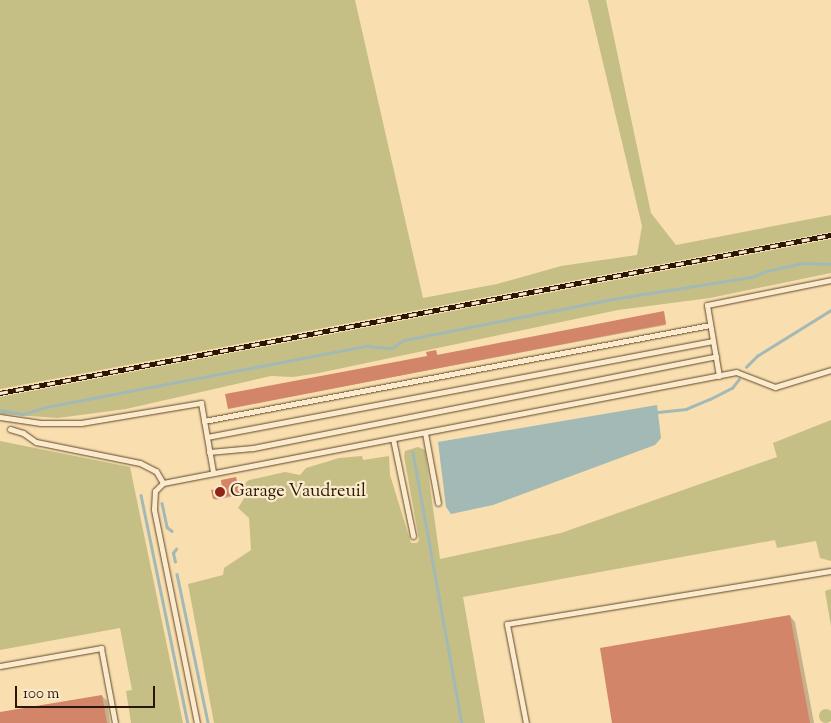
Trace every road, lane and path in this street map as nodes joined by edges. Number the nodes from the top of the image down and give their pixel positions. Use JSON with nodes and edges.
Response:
{"nodes":[{"id":1,"x":831,"y":280,"type":"edge"},
{"id":2,"x":710,"y":325,"type":"junction"},
{"id":3,"x":713,"y":341,"type":"junction"},
{"id":4,"x":716,"y":356,"type":"junction"},
{"id":5,"x":831,"y":370,"type":"edge"},
{"id":6,"x":719,"y":376,"type":"junction"},
{"id":7,"x":0,"y":417,"type":"edge"},
{"id":8,"x":204,"y":422,"type":"junction"},
{"id":9,"x":10,"y":430,"type":"dead end"},
{"id":10,"x":425,"y":433,"type":"junction"},
{"id":11,"x":207,"y":438,"type":"junction"},
{"id":12,"x":393,"y":439,"type":"junction"},
{"id":13,"x":209,"y":452,"type":"junction"},
{"id":14,"x":213,"y":472,"type":"junction"},
{"id":15,"x":163,"y":483,"type":"junction"},
{"id":16,"x":438,"y":503,"type":"dead end"},
{"id":17,"x":413,"y":536,"type":"dead end"},
{"id":18,"x":831,"y":571,"type":"edge"},
{"id":19,"x":0,"y":666,"type":"edge"},
{"id":20,"x":115,"y":723,"type":"edge"},
{"id":21,"x":197,"y":723,"type":"edge"},
{"id":22,"x":526,"y":723,"type":"edge"}],
"edges":[{"from":1,"to":2,"type":"lane"},
{"from":2,"to":3,"type":"lane"},
{"from":2,"to":8,"type":"lane"},
{"from":3,"to":4,"type":"lane"},
{"from":3,"to":11,"type":"lane"},
{"from":4,"to":6,"type":"lane"},
{"from":4,"to":13,"type":"lane"},
{"from":5,"to":6,"type":"lane"},
{"from":6,"to":10,"type":"lane"},
{"from":7,"to":8,"type":"lane"},
{"from":8,"to":11,"type":"lane"},
{"from":9,"to":15,"type":"lane"},
{"from":10,"to":12,"type":"lane"},
{"from":10,"to":16,"type":"lane"},
{"from":11,"to":13,"type":"lane"},
{"from":12,"to":14,"type":"lane"},
{"from":12,"to":17,"type":"lane"},
{"from":13,"to":14,"type":"lane"},
{"from":14,"to":15,"type":"lane"},
{"from":15,"to":21,"type":"lane"},
{"from":18,"to":22,"type":"lane"},
{"from":19,"to":20,"type":"lane"}]}
